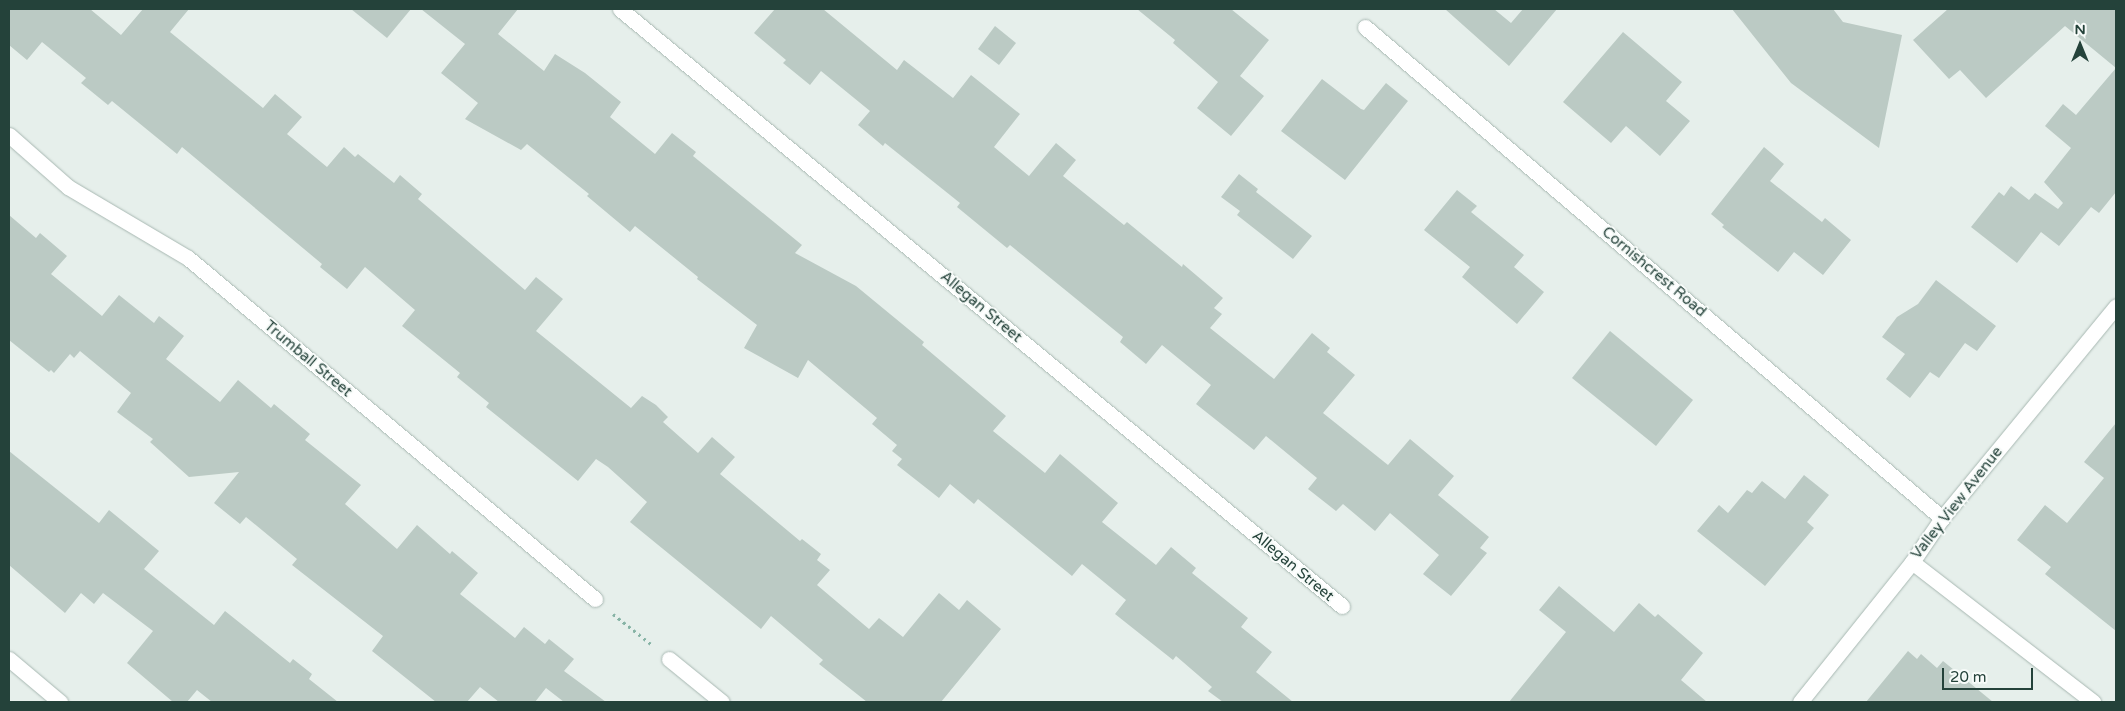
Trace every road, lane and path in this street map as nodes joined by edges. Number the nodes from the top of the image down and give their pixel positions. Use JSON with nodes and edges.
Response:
{"nodes":[{"id":1,"x":620,"y":9,"type":"edge"},
{"id":2,"x":1365,"y":27,"type":"dead end"},
{"id":3,"x":9,"y":135,"type":"edge"},
{"id":4,"x":2116,"y":306,"type":"edge"},
{"id":5,"x":1942,"y":518,"type":"junction"},
{"id":6,"x":1912,"y":562,"type":"junction"},
{"id":7,"x":595,"y":599,"type":"joint"},
{"id":8,"x":1342,"y":606,"type":"dead end"},
{"id":9,"x":9,"y":659,"type":"edge"},
{"id":10,"x":669,"y":659,"type":"joint"},
{"id":11,"x":60,"y":702,"type":"edge"},
{"id":12,"x":722,"y":702,"type":"edge"},
{"id":13,"x":1800,"y":702,"type":"edge"},
{"id":14,"x":2093,"y":702,"type":"edge"}],
"edges":[{"from":1,"to":8,"type":"street","name":"Allegan Street"},
{"from":2,"to":5,"type":"street","name":"Cornishcrest Road"},
{"from":3,"to":7,"type":"street","name":"Trumball Street"},
{"from":4,"to":5,"type":"street","name":"Valley View Avenue"},
{"from":5,"to":6,"type":"street","name":"Valley View Avenue"},
{"from":6,"to":13,"type":"street","name":"Valley View Avenue"},
{"from":6,"to":14,"type":"street"},
{"from":7,"to":10,"type":"path"},
{"from":9,"to":11,"type":"street"},
{"from":10,"to":12,"type":"street"}]}
